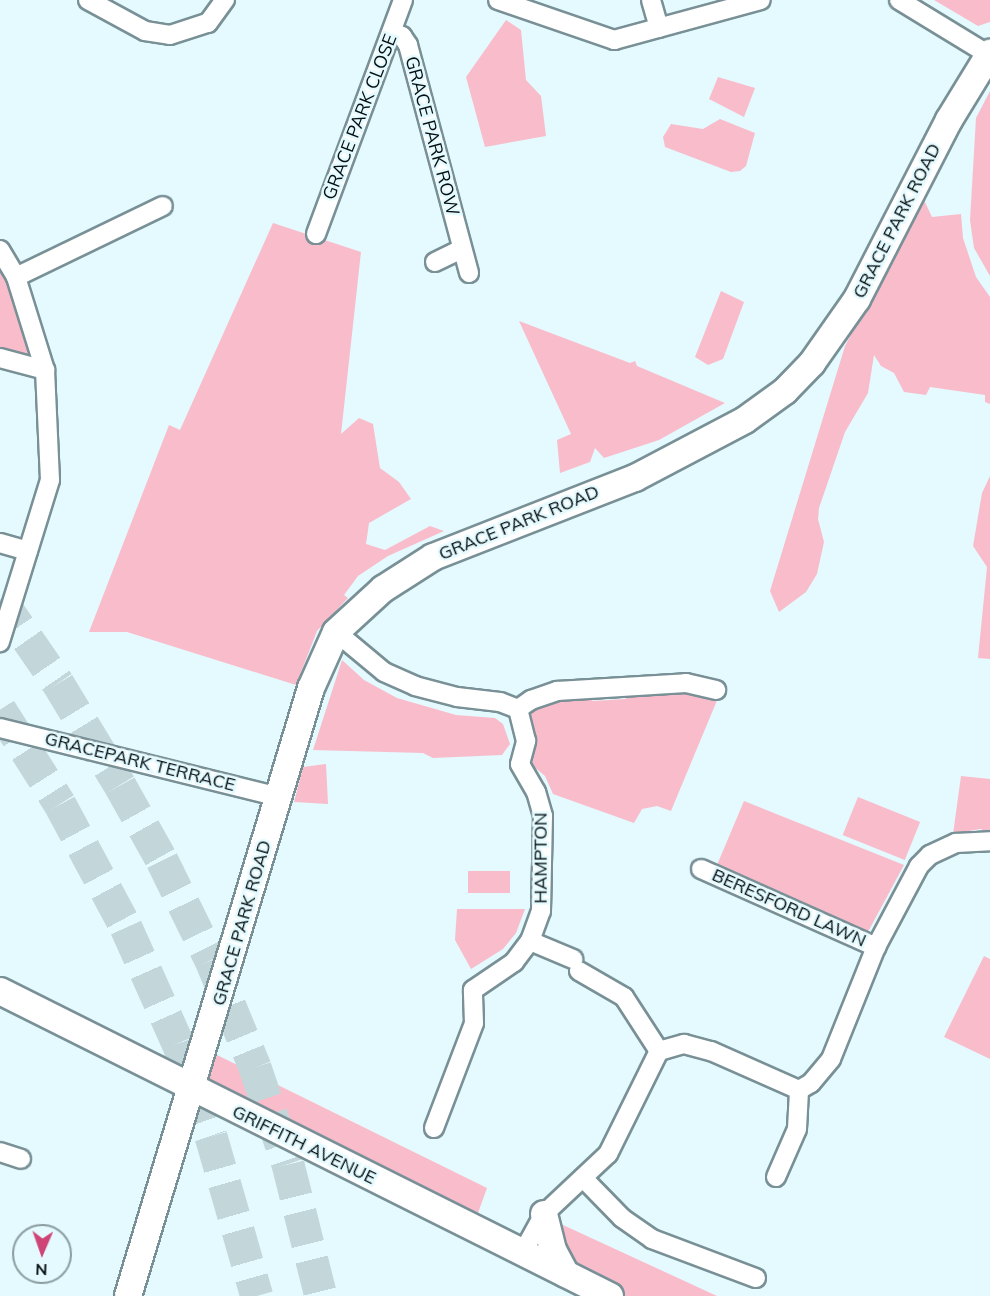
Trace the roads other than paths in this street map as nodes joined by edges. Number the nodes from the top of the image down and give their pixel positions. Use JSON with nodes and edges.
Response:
{"nodes":[{"id":1,"x":88,"y":0,"type":"edge"},
{"id":2,"x":225,"y":0,"type":"edge"},
{"id":3,"x":403,"y":0,"type":"edge"},
{"id":4,"x":498,"y":0,"type":"edge"},
{"id":5,"x":651,"y":0,"type":"edge"},
{"id":6,"x":761,"y":0,"type":"edge"},
{"id":7,"x":899,"y":0,"type":"edge"},
{"id":8,"x":523,"y":4,"type":"edge"},
{"id":9,"x":659,"y":28,"type":"junction"},
{"id":10,"x":392,"y":32,"type":"junction"},
{"id":11,"x":989,"y":54,"type":"edge"},
{"id":12,"x":164,"y":206,"type":"dead end"},
{"id":13,"x":316,"y":234,"type":"dead end"},
{"id":14,"x":462,"y":249,"type":"junction"},
{"id":15,"x":0,"y":250,"type":"edge"},
{"id":16,"x":435,"y":262,"type":"dead end"},
{"id":17,"x":469,"y":273,"type":"dead end"},
{"id":18,"x":16,"y":276,"type":"junction"},
{"id":19,"x":0,"y":358,"type":"edge"},
{"id":20,"x":45,"y":370,"type":"junction"},
{"id":21,"x":0,"y":543,"type":"edge"},
{"id":22,"x":28,"y":551,"type":"junction"},
{"id":23,"x":336,"y":632,"type":"junction"},
{"id":24,"x":0,"y":642,"type":"edge"},
{"id":25,"x":717,"y":690,"type":"dead end"},
{"id":26,"x":518,"y":709,"type":"junction"},
{"id":27,"x":0,"y":728,"type":"edge"},
{"id":28,"x":279,"y":797,"type":"junction"},
{"id":29,"x":990,"y":841,"type":"edge"},
{"id":30,"x":701,"y":869,"type":"dead end"},
{"id":31,"x":530,"y":941,"type":"junction"},
{"id":32,"x":876,"y":946,"type":"junction"},
{"id":33,"x":0,"y":992,"type":"edge"},
{"id":34,"x":660,"y":1051,"type":"junction"},
{"id":35,"x":193,"y":1090,"type":"junction"},
{"id":36,"x":799,"y":1090,"type":"junction"},
{"id":37,"x":434,"y":1128,"type":"dead end"},
{"id":38,"x":0,"y":1152,"type":"edge"},
{"id":39,"x":21,"y":1159,"type":"dead end"},
{"id":40,"x":776,"y":1177,"type":"dead end"},
{"id":41,"x":583,"y":1178,"type":"junction"},
{"id":42,"x":544,"y":1214,"type":"junction"},
{"id":43,"x":523,"y":1252,"type":"junction"},
{"id":44,"x":566,"y":1274,"type":"junction"},
{"id":45,"x":756,"y":1278,"type":"dead end"},
{"id":46,"x":128,"y":1296,"type":"edge"},
{"id":47,"x":609,"y":1296,"type":"edge"}],
"edges":[{"from":1,"to":2,"type":"street"},
{"from":3,"to":10,"type":"street","name":"GRACE PARK CLOSE"},
{"from":4,"to":8,"type":"street"},
{"from":5,"to":9,"type":"street"},
{"from":6,"to":9,"type":"street"},
{"from":7,"to":11,"type":"street"},
{"from":8,"to":9,"type":"street"},
{"from":10,"to":13,"type":"street","name":"GRACE PARK CLOSE"},
{"from":10,"to":14,"type":"street","name":"GRACE PARK ROW"},
{"from":11,"to":23,"type":"street","name":"GRACE PARK ROAD"},
{"from":12,"to":18,"type":"street"},
{"from":14,"to":16,"type":"street"},
{"from":14,"to":17,"type":"street","name":"GRACE PARK ROW"},
{"from":15,"to":18,"type":"street"},
{"from":18,"to":20,"type":"street"},
{"from":19,"to":20,"type":"street"},
{"from":20,"to":22,"type":"street"},
{"from":21,"to":22,"type":"street"},
{"from":22,"to":24,"type":"street"},
{"from":23,"to":26,"type":"street"},
{"from":23,"to":28,"type":"street","name":"GRACE PARK ROAD"},
{"from":25,"to":26,"type":"street"},
{"from":26,"to":31,"type":"street","name":"HAMPTON"},
{"from":27,"to":28,"type":"street","name":"GRACEPARK TERRACE"},
{"from":28,"to":35,"type":"street","name":"GRACE PARK ROAD"},
{"from":29,"to":32,"type":"street"},
{"from":30,"to":32,"type":"street","name":"BERESFORD LAWN"},
{"from":31,"to":34,"type":"street"},
{"from":31,"to":37,"type":"street","name":"HAMPTON"},
{"from":32,"to":36,"type":"street"},
{"from":33,"to":35,"type":"street","name":"GRIFFITH AVENUE"},
{"from":34,"to":36,"type":"street"},
{"from":34,"to":41,"type":"street"},
{"from":35,"to":43,"type":"street","name":"GRIFFITH AVENUE"},
{"from":35,"to":46,"type":"street","name":"GRACE PARK ROAD"},
{"from":36,"to":40,"type":"street"},
{"from":38,"to":39,"type":"street"},
{"from":41,"to":42,"type":"street"},
{"from":41,"to":45,"type":"street"},
{"from":42,"to":43,"type":"street"},
{"from":42,"to":44,"type":"street"},
{"from":43,"to":44,"type":"street","name":"GRIFFITH AVENUE"},
{"from":44,"to":47,"type":"street","name":"GRIFFITH AVENUE"}]}
